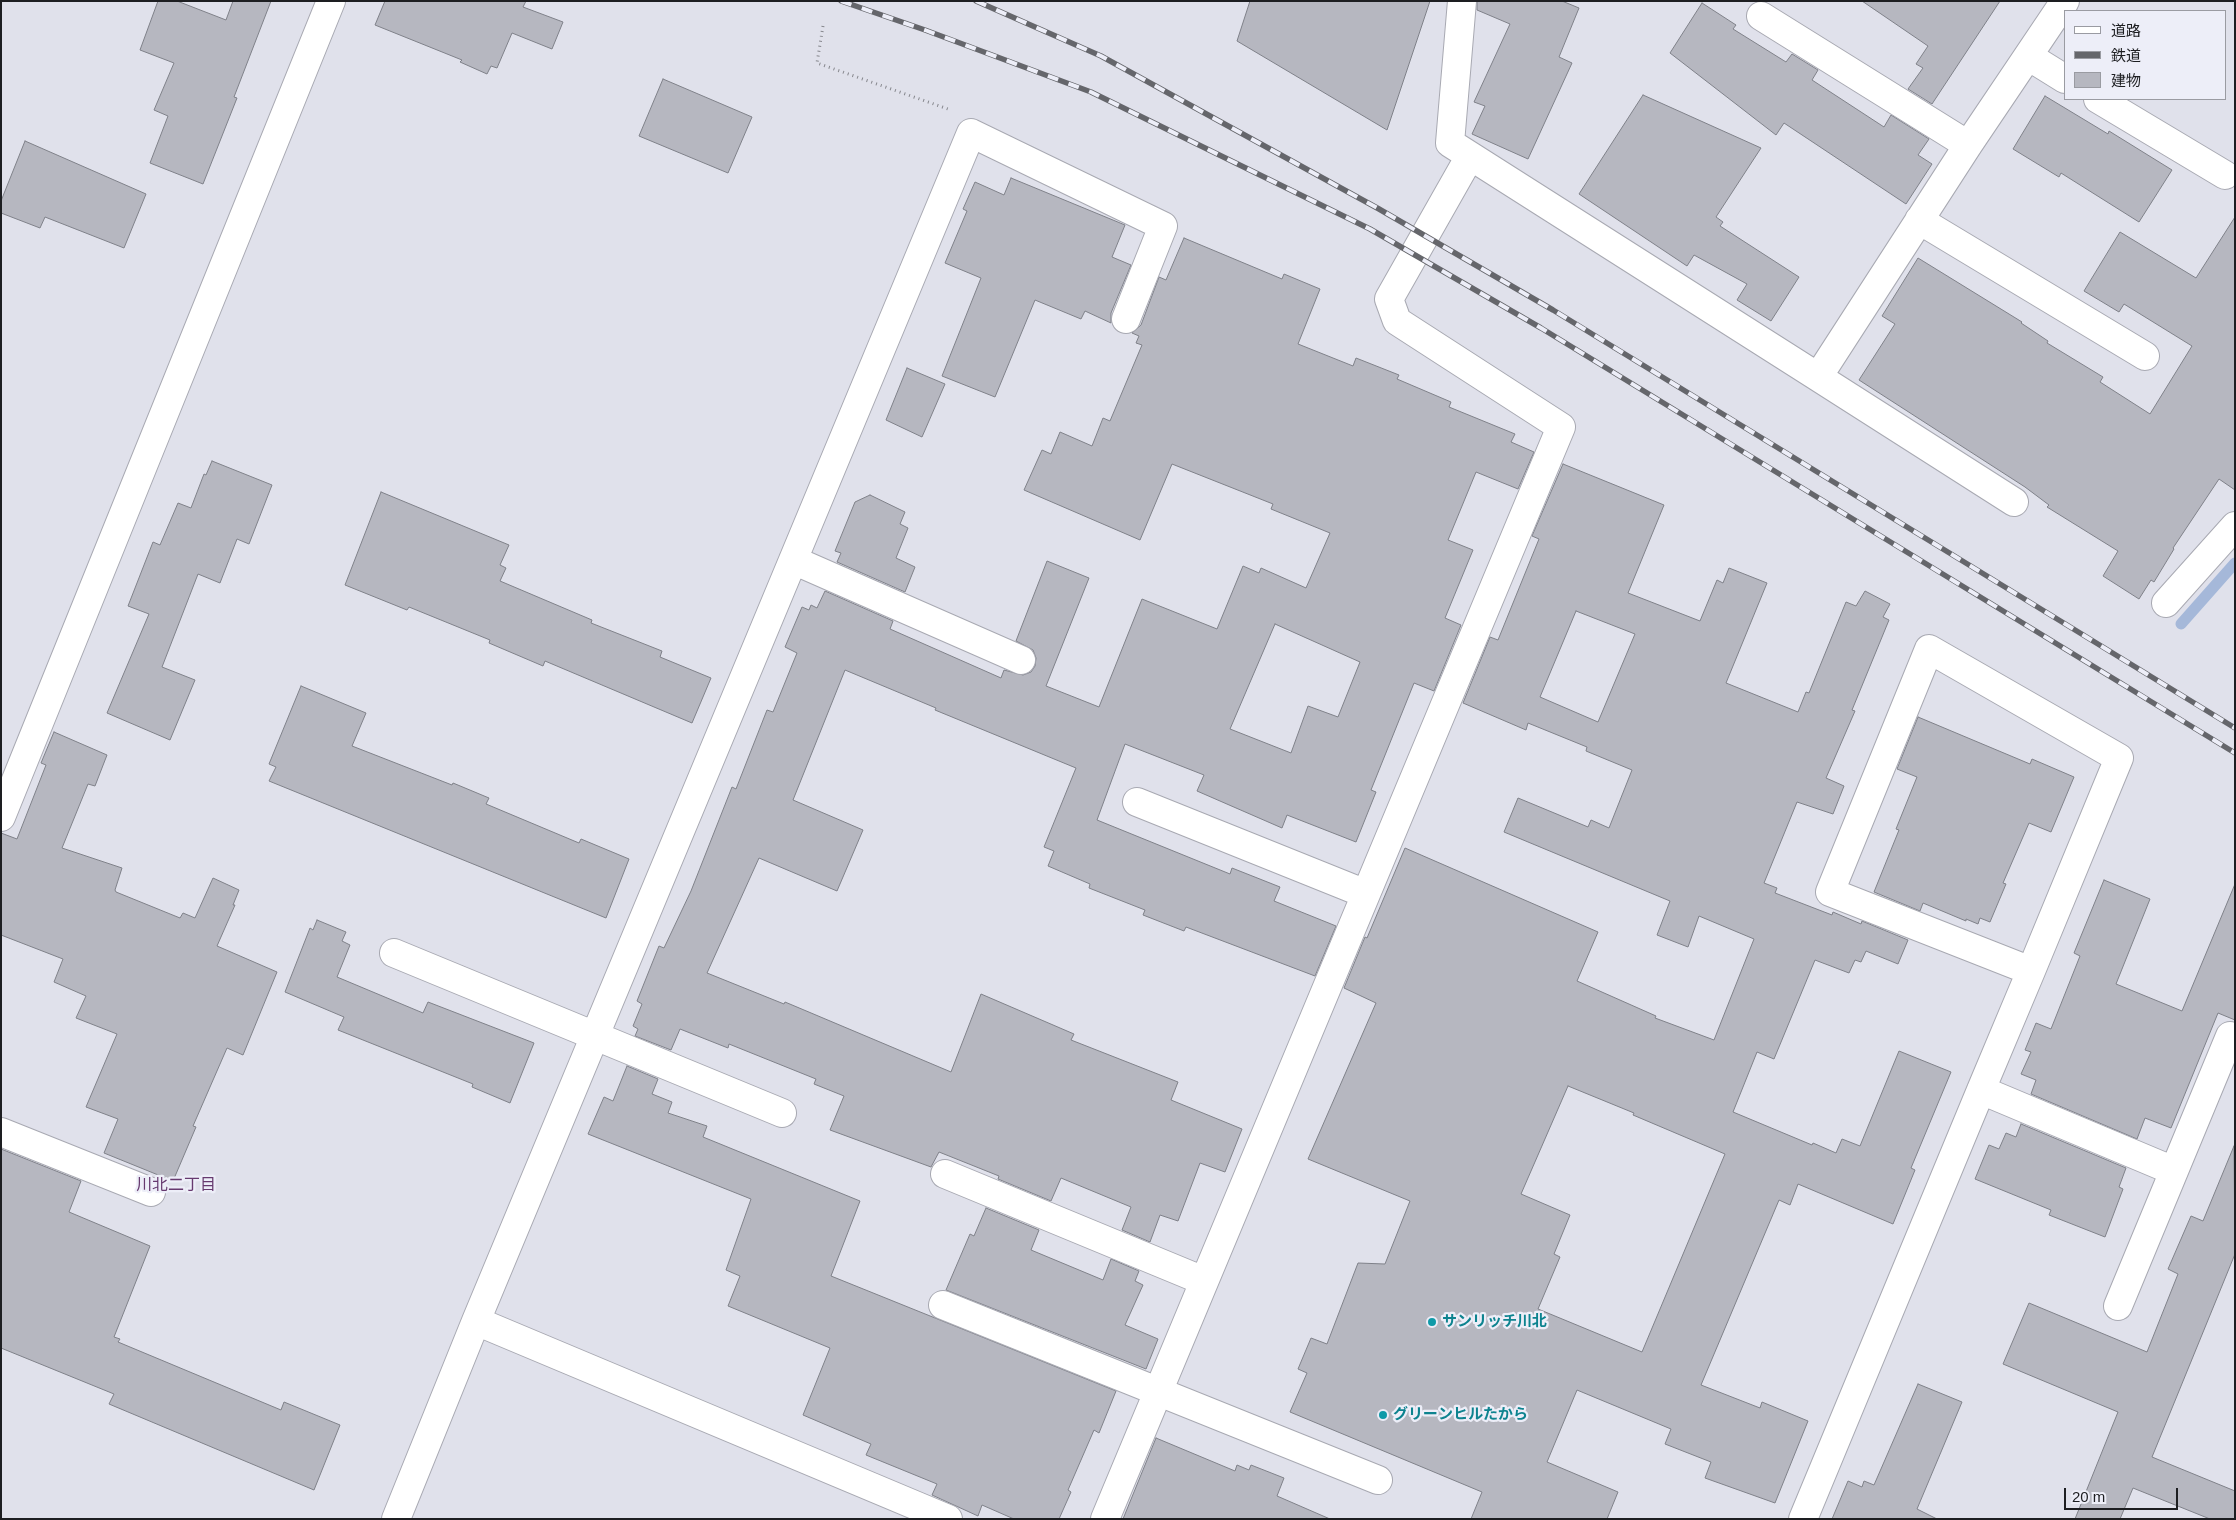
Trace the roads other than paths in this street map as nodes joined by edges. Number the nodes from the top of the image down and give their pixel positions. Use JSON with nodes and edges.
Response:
{"nodes":[{"id":1,"x":331,"y":1,"type":"edge"},
{"id":2,"x":1462,"y":1,"type":"edge"},
{"id":3,"x":2065,"y":1,"type":"edge"},
{"id":4,"x":1761,"y":16,"type":"dead end"},
{"id":5,"x":2028,"y":56,"type":"junction"},
{"id":6,"x":2064,"y":77,"type":"edge"},
{"id":7,"x":2100,"y":100,"type":"edge"},
{"id":8,"x":1968,"y":145,"type":"junction"},
{"id":9,"x":1470,"y":156,"type":"junction"},
{"id":10,"x":2225,"y":175,"type":"dead end"},
{"id":11,"x":1919,"y":220,"type":"junction"},
{"id":12,"x":1126,"y":319,"type":"dead end"},
{"id":13,"x":2145,"y":356,"type":"dead end"},
{"id":14,"x":1818,"y":376,"type":"junction"},
{"id":15,"x":2014,"y":502,"type":"dead end"},
{"id":16,"x":2235,"y":526,"type":"edge"},
{"id":17,"x":793,"y":560,"type":"junction"},
{"id":18,"x":2166,"y":603,"type":"dead end"},
{"id":19,"x":1021,"y":660,"type":"dead end"},
{"id":20,"x":1136,"y":802,"type":"dead end"},
{"id":21,"x":1,"y":817,"type":"edge"},
{"id":22,"x":1366,"y":894,"type":"junction"},
{"id":23,"x":394,"y":953,"type":"dead end"},
{"id":24,"x":2031,"y":971,"type":"junction"},
{"id":25,"x":595,"y":1036,"type":"junction"},
{"id":26,"x":2230,"y":1036,"type":"dead end"},
{"id":27,"x":1981,"y":1090,"type":"junction"},
{"id":28,"x":782,"y":1113,"type":"dead end"},
{"id":29,"x":1,"y":1132,"type":"edge"},
{"id":30,"x":2174,"y":1171,"type":"junction"},
{"id":31,"x":946,"y":1174,"type":"dead end"},
{"id":32,"x":151,"y":1192,"type":"dead end"},
{"id":33,"x":1204,"y":1281,"type":"junction"},
{"id":34,"x":942,"y":1304,"type":"dead end"},
{"id":35,"x":2118,"y":1306,"type":"dead end"},
{"id":36,"x":476,"y":1321,"type":"junction"},
{"id":37,"x":1158,"y":1392,"type":"junction"},
{"id":38,"x":1378,"y":1480,"type":"dead end"},
{"id":39,"x":396,"y":1519,"type":"edge"},
{"id":40,"x":948,"y":1519,"type":"edge"},
{"id":41,"x":1105,"y":1519,"type":"edge"},
{"id":42,"x":1803,"y":1519,"type":"edge"}],
"edges":[{"from":1,"to":21,"type":"street"},
{"from":2,"to":9,"type":"street"},
{"from":3,"to":5,"type":"street"},
{"from":4,"to":8,"type":"street"},
{"from":5,"to":6,"type":"street"},
{"from":5,"to":8,"type":"street"},
{"from":7,"to":10,"type":"street"},
{"from":8,"to":11,"type":"street"},
{"from":9,"to":14,"type":"street"},
{"from":9,"to":22,"type":"street"},
{"from":11,"to":13,"type":"street"},
{"from":11,"to":14,"type":"street"},
{"from":12,"to":17,"type":"street"},
{"from":14,"to":15,"type":"street"},
{"from":16,"to":18,"type":"street"},
{"from":17,"to":19,"type":"street"},
{"from":17,"to":25,"type":"street"},
{"from":20,"to":22,"type":"street"},
{"from":22,"to":33,"type":"street"},
{"from":23,"to":25,"type":"street"},
{"from":24,"to":24,"type":"street"},
{"from":24,"to":27,"type":"street"},
{"from":25,"to":28,"type":"street"},
{"from":25,"to":36,"type":"street"},
{"from":26,"to":30,"type":"street"},
{"from":27,"to":30,"type":"street"},
{"from":27,"to":42,"type":"street"},
{"from":29,"to":32,"type":"street"},
{"from":30,"to":35,"type":"street"},
{"from":31,"to":33,"type":"street"},
{"from":33,"to":37,"type":"street"},
{"from":34,"to":37,"type":"street"},
{"from":36,"to":39,"type":"street"},
{"from":36,"to":40,"type":"street"},
{"from":37,"to":38,"type":"street"},
{"from":37,"to":41,"type":"street"}]}
